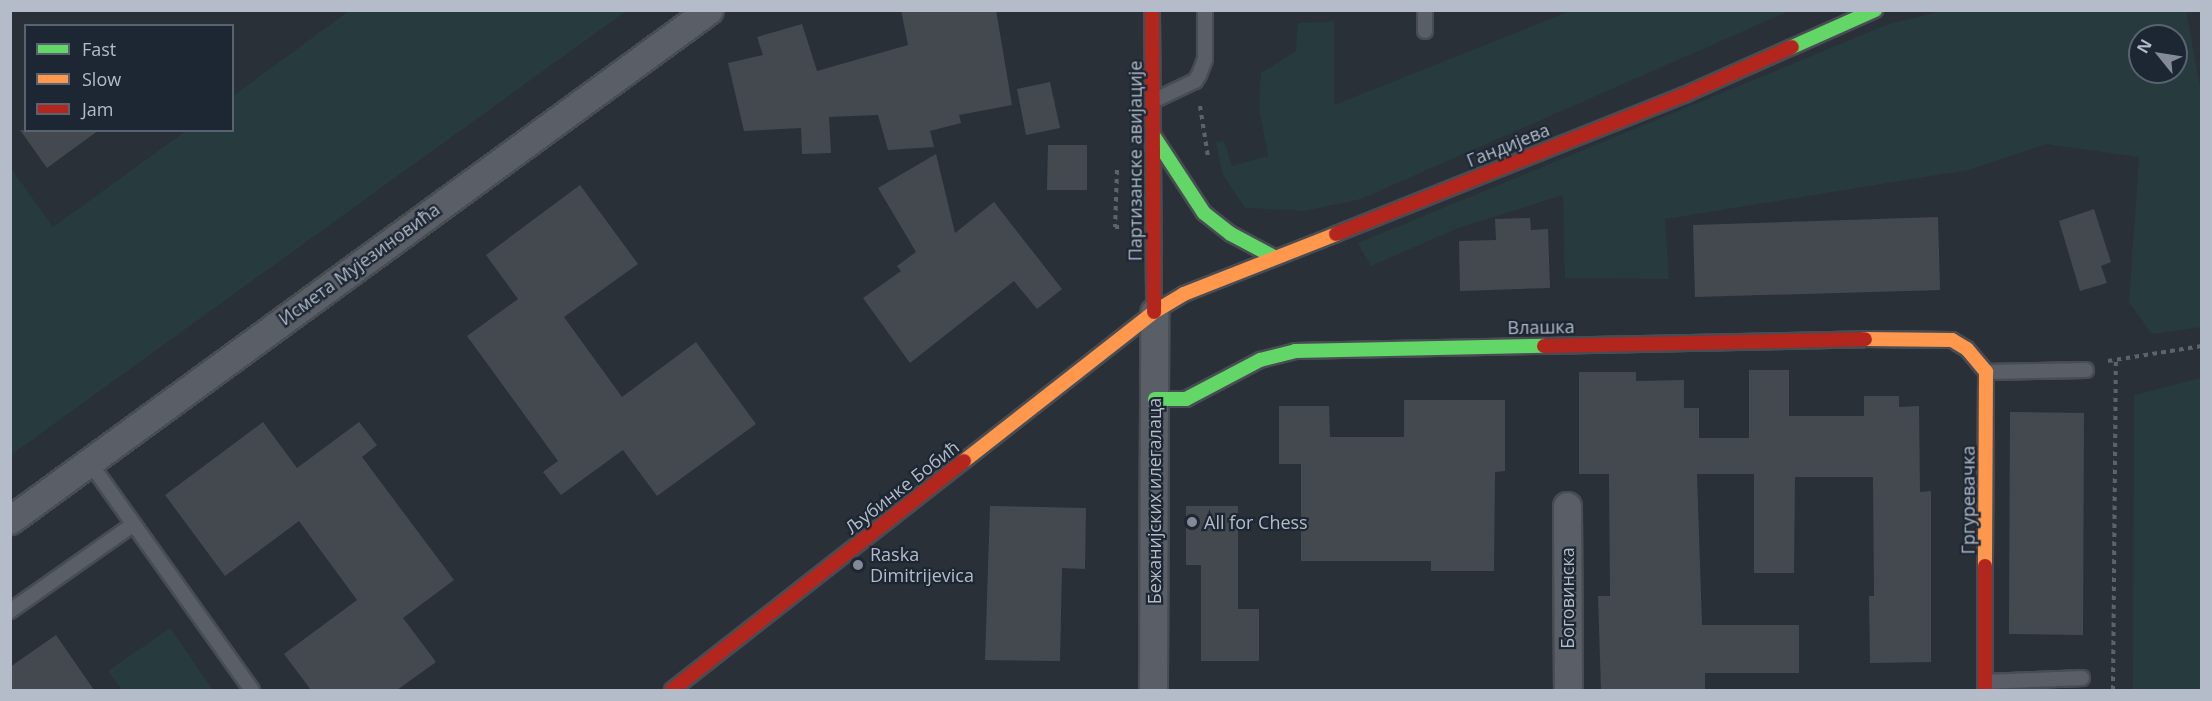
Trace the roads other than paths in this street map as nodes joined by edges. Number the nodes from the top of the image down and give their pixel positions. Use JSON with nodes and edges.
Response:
{"nodes":[{"id":1,"x":709,"y":10,"type":"edge"},
{"id":2,"x":1152,"y":10,"type":"edge"},
{"id":3,"x":1206,"y":10,"type":"edge"},
{"id":4,"x":1425,"y":10,"type":"edge"},
{"id":5,"x":1875,"y":10,"type":"edge"},
{"id":6,"x":1425,"y":31,"type":"dead end"},
{"id":7,"x":1153,"y":101,"type":"junction"},
{"id":8,"x":1153,"y":135,"type":"junction"},
{"id":9,"x":1274,"y":257,"type":"junction"},
{"id":10,"x":1154,"y":312,"type":"junction"},
{"id":11,"x":2086,"y":370,"type":"road end"},
{"id":12,"x":1986,"y":372,"type":"junction"},
{"id":13,"x":1155,"y":399,"type":"junction"},
{"id":14,"x":90,"y":463,"type":"junction"},
{"id":15,"x":1567,"y":506,"type":"dead end"},
{"id":16,"x":10,"y":520,"type":"edge"},
{"id":17,"x":134,"y":524,"type":"junction"},
{"id":18,"x":10,"y":611,"type":"edge"},
{"id":19,"x":2082,"y":678,"type":"dead end"},
{"id":20,"x":1985,"y":686,"type":"edge"},
{"id":21,"x":252,"y":690,"type":"edge"},
{"id":22,"x":672,"y":690,"type":"edge"},
{"id":23,"x":1153,"y":690,"type":"edge"},
{"id":24,"x":1568,"y":690,"type":"edge"}],
"edges":[{"from":1,"to":14,"type":"street","name":"Исмета Мујезиновића"},
{"from":2,"to":7,"type":"main road","name":"Партизанске авијације"},
{"from":3,"to":7,"type":"lane"},
{"from":4,"to":6,"type":"lane"},
{"from":5,"to":9,"type":"main road","name":"Гандијева"},
{"from":7,"to":8,"type":"main road","name":"Партизанске авијације"},
{"from":8,"to":9,"type":"main road"},
{"from":8,"to":10,"type":"main road","name":"Партизанске авијације"},
{"from":9,"to":10,"type":"main road","name":"Гандијева"},
{"from":10,"to":13,"type":"street","name":"Бежанијских илегалаца"},
{"from":10,"to":22,"type":"main road","name":"Љубинке Бобић"},
{"from":11,"to":12,"type":"lane"},
{"from":12,"to":13,"type":"main road","name":"Влашка"},
{"from":12,"to":20,"type":"main road","name":"Гргуревачка"},
{"from":13,"to":23,"type":"street","name":"Бежанијских илегалаца"},
{"from":14,"to":16,"type":"street","name":"Исмета Мујезиновића"},
{"from":14,"to":17,"type":"lane"},
{"from":15,"to":24,"type":"street","name":"Боговинска"},
{"from":17,"to":18,"type":"lane"},
{"from":17,"to":21,"type":"lane"},
{"from":19,"to":20,"type":"lane"}]}
